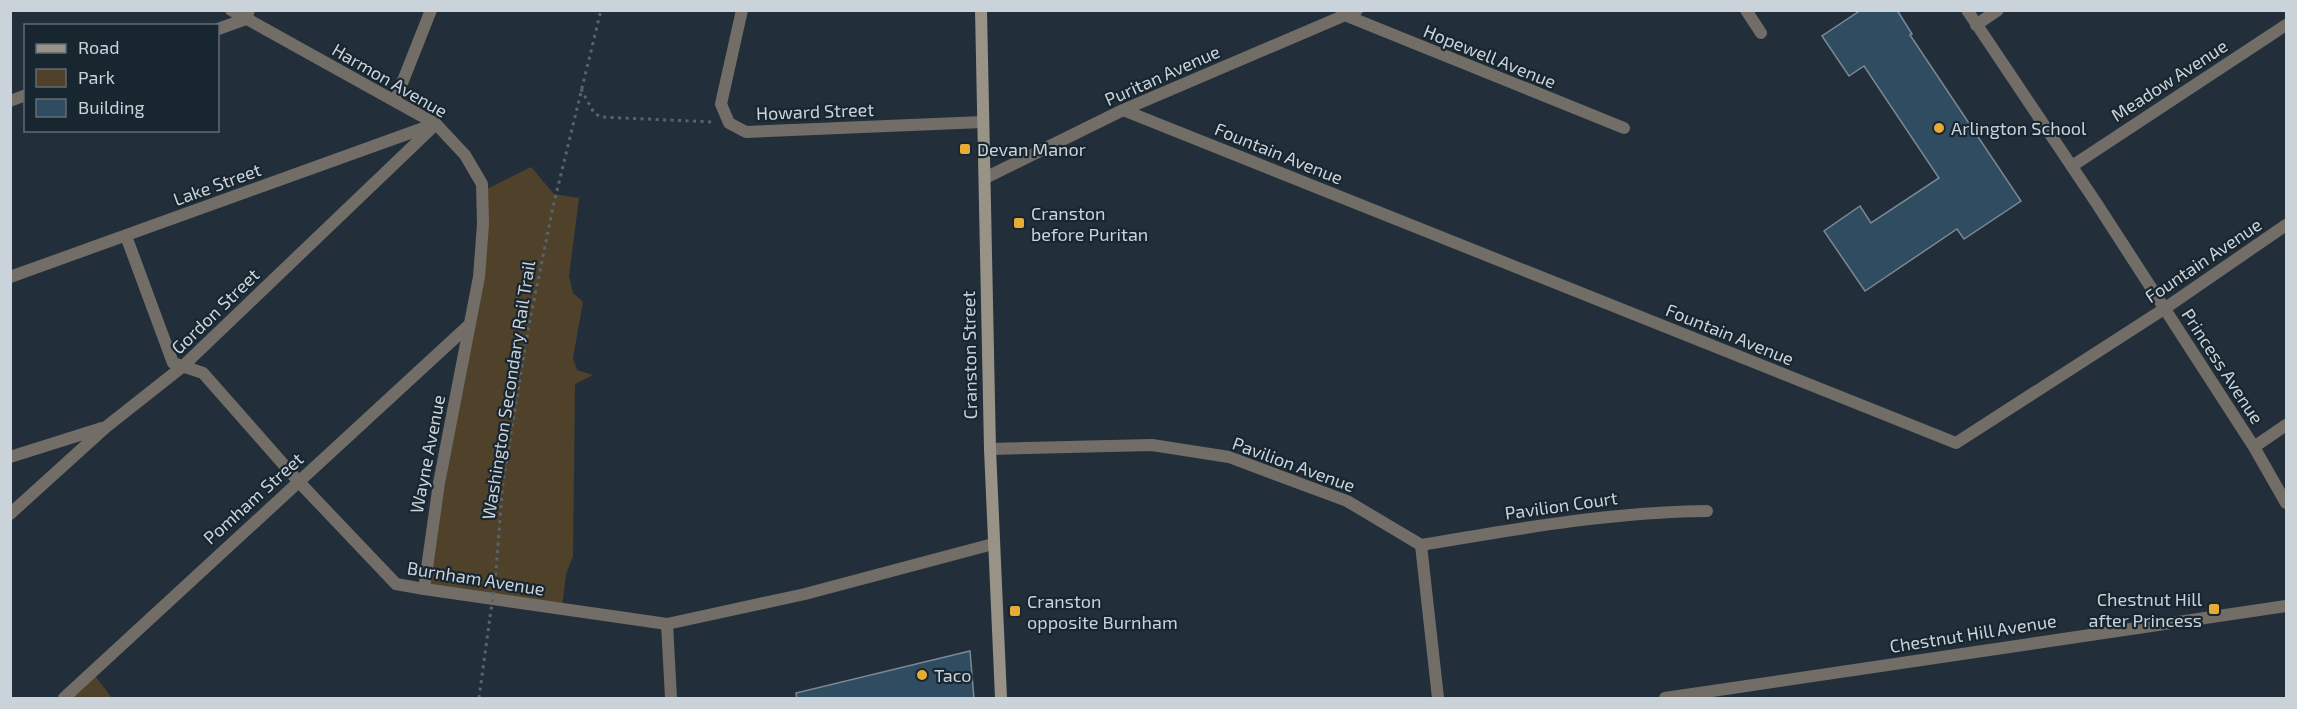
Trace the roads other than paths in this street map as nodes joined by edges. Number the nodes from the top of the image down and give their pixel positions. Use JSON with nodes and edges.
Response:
{"nodes":[{"id":1,"x":231,"y":10,"type":"edge"},
{"id":2,"x":431,"y":10,"type":"edge"},
{"id":3,"x":742,"y":10,"type":"edge"},
{"id":4,"x":981,"y":10,"type":"edge"},
{"id":5,"x":1357,"y":10,"type":"edge"},
{"id":6,"x":1746,"y":10,"type":"edge"},
{"id":7,"x":1967,"y":10,"type":"edge"},
{"id":8,"x":1998,"y":10,"type":"edge"},
{"id":9,"x":1341,"y":13,"type":"edge"},
{"id":10,"x":247,"y":15,"type":"edge"},
{"id":11,"x":1976,"y":25,"type":"junction"},
{"id":12,"x":2286,"y":25,"type":"edge"},
{"id":13,"x":219,"y":29,"type":"edge"},
{"id":14,"x":1761,"y":33,"type":"dead end"},
{"id":15,"x":395,"y":101,"type":"junction"},
{"id":16,"x":1123,"y":110,"type":"junction"},
{"id":17,"x":983,"y":122,"type":"junction"},
{"id":18,"x":436,"y":124,"type":"junction"},
{"id":19,"x":1624,"y":128,"type":"dead end"},
{"id":20,"x":2072,"y":166,"type":"junction"},
{"id":21,"x":985,"y":178,"type":"junction"},
{"id":22,"x":2286,"y":225,"type":"edge"},
{"id":23,"x":126,"y":236,"type":"junction"},
{"id":24,"x":10,"y":277,"type":"edge"},
{"id":25,"x":2164,"y":309,"type":"junction"},
{"id":26,"x":468,"y":326,"type":"junction"},
{"id":27,"x":182,"y":368,"type":"junction"},
{"id":28,"x":2286,"y":425,"type":"edge"},
{"id":29,"x":106,"y":427,"type":"junction"},
{"id":30,"x":2254,"y":447,"type":"junction"},
{"id":31,"x":990,"y":449,"type":"junction"},
{"id":32,"x":10,"y":457,"type":"edge"},
{"id":33,"x":299,"y":482,"type":"junction"},
{"id":34,"x":2286,"y":503,"type":"edge"},
{"id":35,"x":1707,"y":511,"type":"dead end"},
{"id":36,"x":10,"y":514,"type":"edge"},
{"id":37,"x":993,"y":544,"type":"junction"},
{"id":38,"x":1421,"y":545,"type":"junction"},
{"id":39,"x":424,"y":589,"type":"junction"},
{"id":40,"x":2286,"y":606,"type":"edge"},
{"id":41,"x":667,"y":624,"type":"junction"},
{"id":42,"x":64,"y":699,"type":"edge"},
{"id":43,"x":671,"y":699,"type":"edge"},
{"id":44,"x":1001,"y":699,"type":"edge"},
{"id":45,"x":1438,"y":699,"type":"edge"},
{"id":46,"x":1665,"y":699,"type":"edge"}],
"edges":[{"from":1,"to":10,"type":"street","name":"Harmon Avenue"},
{"from":2,"to":15,"type":"street"},
{"from":3,"to":17,"type":"street","name":"Howard Street"},
{"from":4,"to":17,"type":"main road","name":"Cranston Street"},
{"from":5,"to":9,"type":"street","name":"Puritan Avenue"},
{"from":6,"to":14,"type":"street"},
{"from":7,"to":11,"type":"street","name":"Princess Avenue"},
{"from":8,"to":11,"type":"street"},
{"from":9,"to":16,"type":"street","name":"Puritan Avenue"},
{"from":9,"to":19,"type":"street","name":"Hopewell Avenue"},
{"from":10,"to":13,"type":"street"},
{"from":10,"to":15,"type":"street","name":"Harmon Avenue"},
{"from":11,"to":20,"type":"street","name":"Princess Avenue"},
{"from":12,"to":20,"type":"street","name":"Meadow Avenue"},
{"from":15,"to":18,"type":"street","name":"Harmon Avenue"},
{"from":16,"to":21,"type":"street","name":"Puritan Avenue"},
{"from":16,"to":25,"type":"street","name":"Fountain Avenue"},
{"from":17,"to":21,"type":"main road","name":"Cranston Street"},
{"from":18,"to":23,"type":"street","name":"Lake Street"},
{"from":18,"to":26,"type":"street","name":"Harmon Avenue"},
{"from":18,"to":27,"type":"street","name":"Gordon Street"},
{"from":20,"to":25,"type":"street","name":"Princess Avenue"},
{"from":21,"to":31,"type":"main road","name":"Cranston Street"},
{"from":22,"to":25,"type":"street","name":"Fountain Avenue"},
{"from":23,"to":24,"type":"street","name":"Lake Street"},
{"from":23,"to":27,"type":"street"},
{"from":25,"to":30,"type":"street","name":"Princess Avenue"},
{"from":26,"to":33,"type":"street","name":"Pomham Street"},
{"from":26,"to":39,"type":"street","name":"Wayne Avenue"},
{"from":27,"to":29,"type":"street","name":"Gordon Street"},
{"from":27,"to":33,"type":"street","name":"Burnham Avenue"},
{"from":28,"to":30,"type":"street"},
{"from":29,"to":32,"type":"street"},
{"from":29,"to":36,"type":"street","name":"Gordon Street"},
{"from":30,"to":34,"type":"street","name":"Princess Avenue"},
{"from":31,"to":37,"type":"main road","name":"Cranston Street"},
{"from":31,"to":38,"type":"street","name":"Pavilion Avenue"},
{"from":33,"to":39,"type":"street","name":"Burnham Avenue"},
{"from":33,"to":42,"type":"street","name":"Pomham Street"},
{"from":35,"to":38,"type":"street","name":"Pavilion Court"},
{"from":37,"to":41,"type":"street","name":"Burnham Avenue"},
{"from":37,"to":44,"type":"main road","name":"Cranston Street"},
{"from":38,"to":45,"type":"street"},
{"from":39,"to":41,"type":"street","name":"Burnham Avenue"},
{"from":40,"to":46,"type":"street","name":"Chestnut Hill Avenue"},
{"from":41,"to":43,"type":"street"}]}
